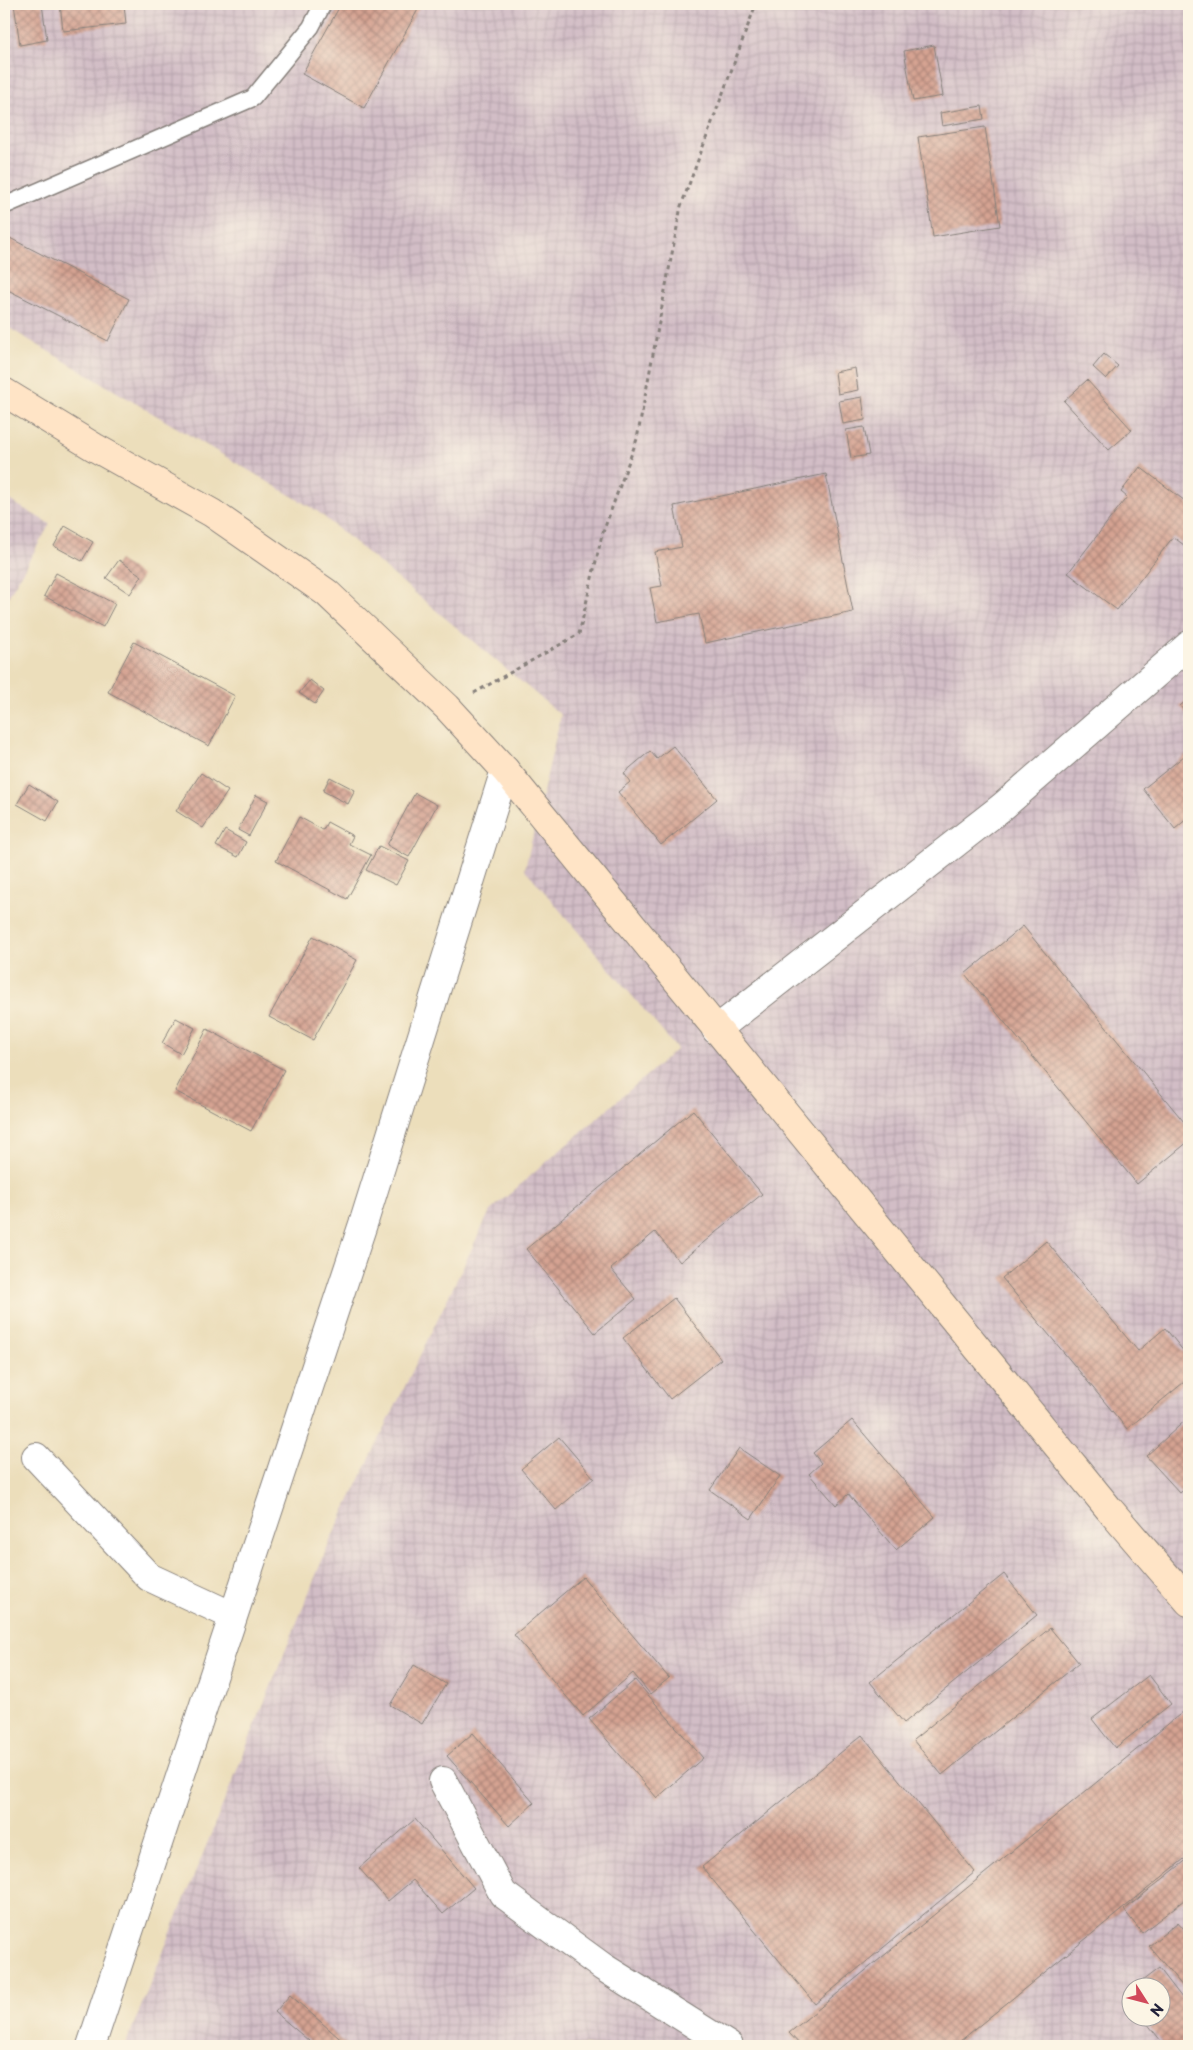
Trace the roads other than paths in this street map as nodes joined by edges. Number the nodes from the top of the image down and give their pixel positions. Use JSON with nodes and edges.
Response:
{"nodes":[{"id":1,"x":323,"y":4,"type":"edge"},
{"id":2,"x":4,"y":206,"type":"edge"},
{"id":3,"x":4,"y":392,"type":"edge"},
{"id":4,"x":1189,"y":645,"type":"edge"},
{"id":5,"x":505,"y":770,"type":"junction"},
{"id":6,"x":716,"y":1030,"type":"junction"},
{"id":7,"x":36,"y":1457,"type":"dead end"},
{"id":8,"x":1189,"y":1602,"type":"edge"},
{"id":9,"x":233,"y":1616,"type":"junction"},
{"id":10,"x":443,"y":1781,"type":"dead end"},
{"id":11,"x":91,"y":2046,"type":"edge"},
{"id":12,"x":729,"y":2046,"type":"edge"}],
"edges":[{"from":1,"to":2,"type":"lane"},
{"from":3,"to":5,"type":"main road"},
{"from":4,"to":6,"type":"street"},
{"from":5,"to":6,"type":"main road"},
{"from":5,"to":9,"type":"street"},
{"from":6,"to":8,"type":"main road"},
{"from":7,"to":9,"type":"street"},
{"from":9,"to":11,"type":"street"},
{"from":10,"to":12,"type":"street"}]}
